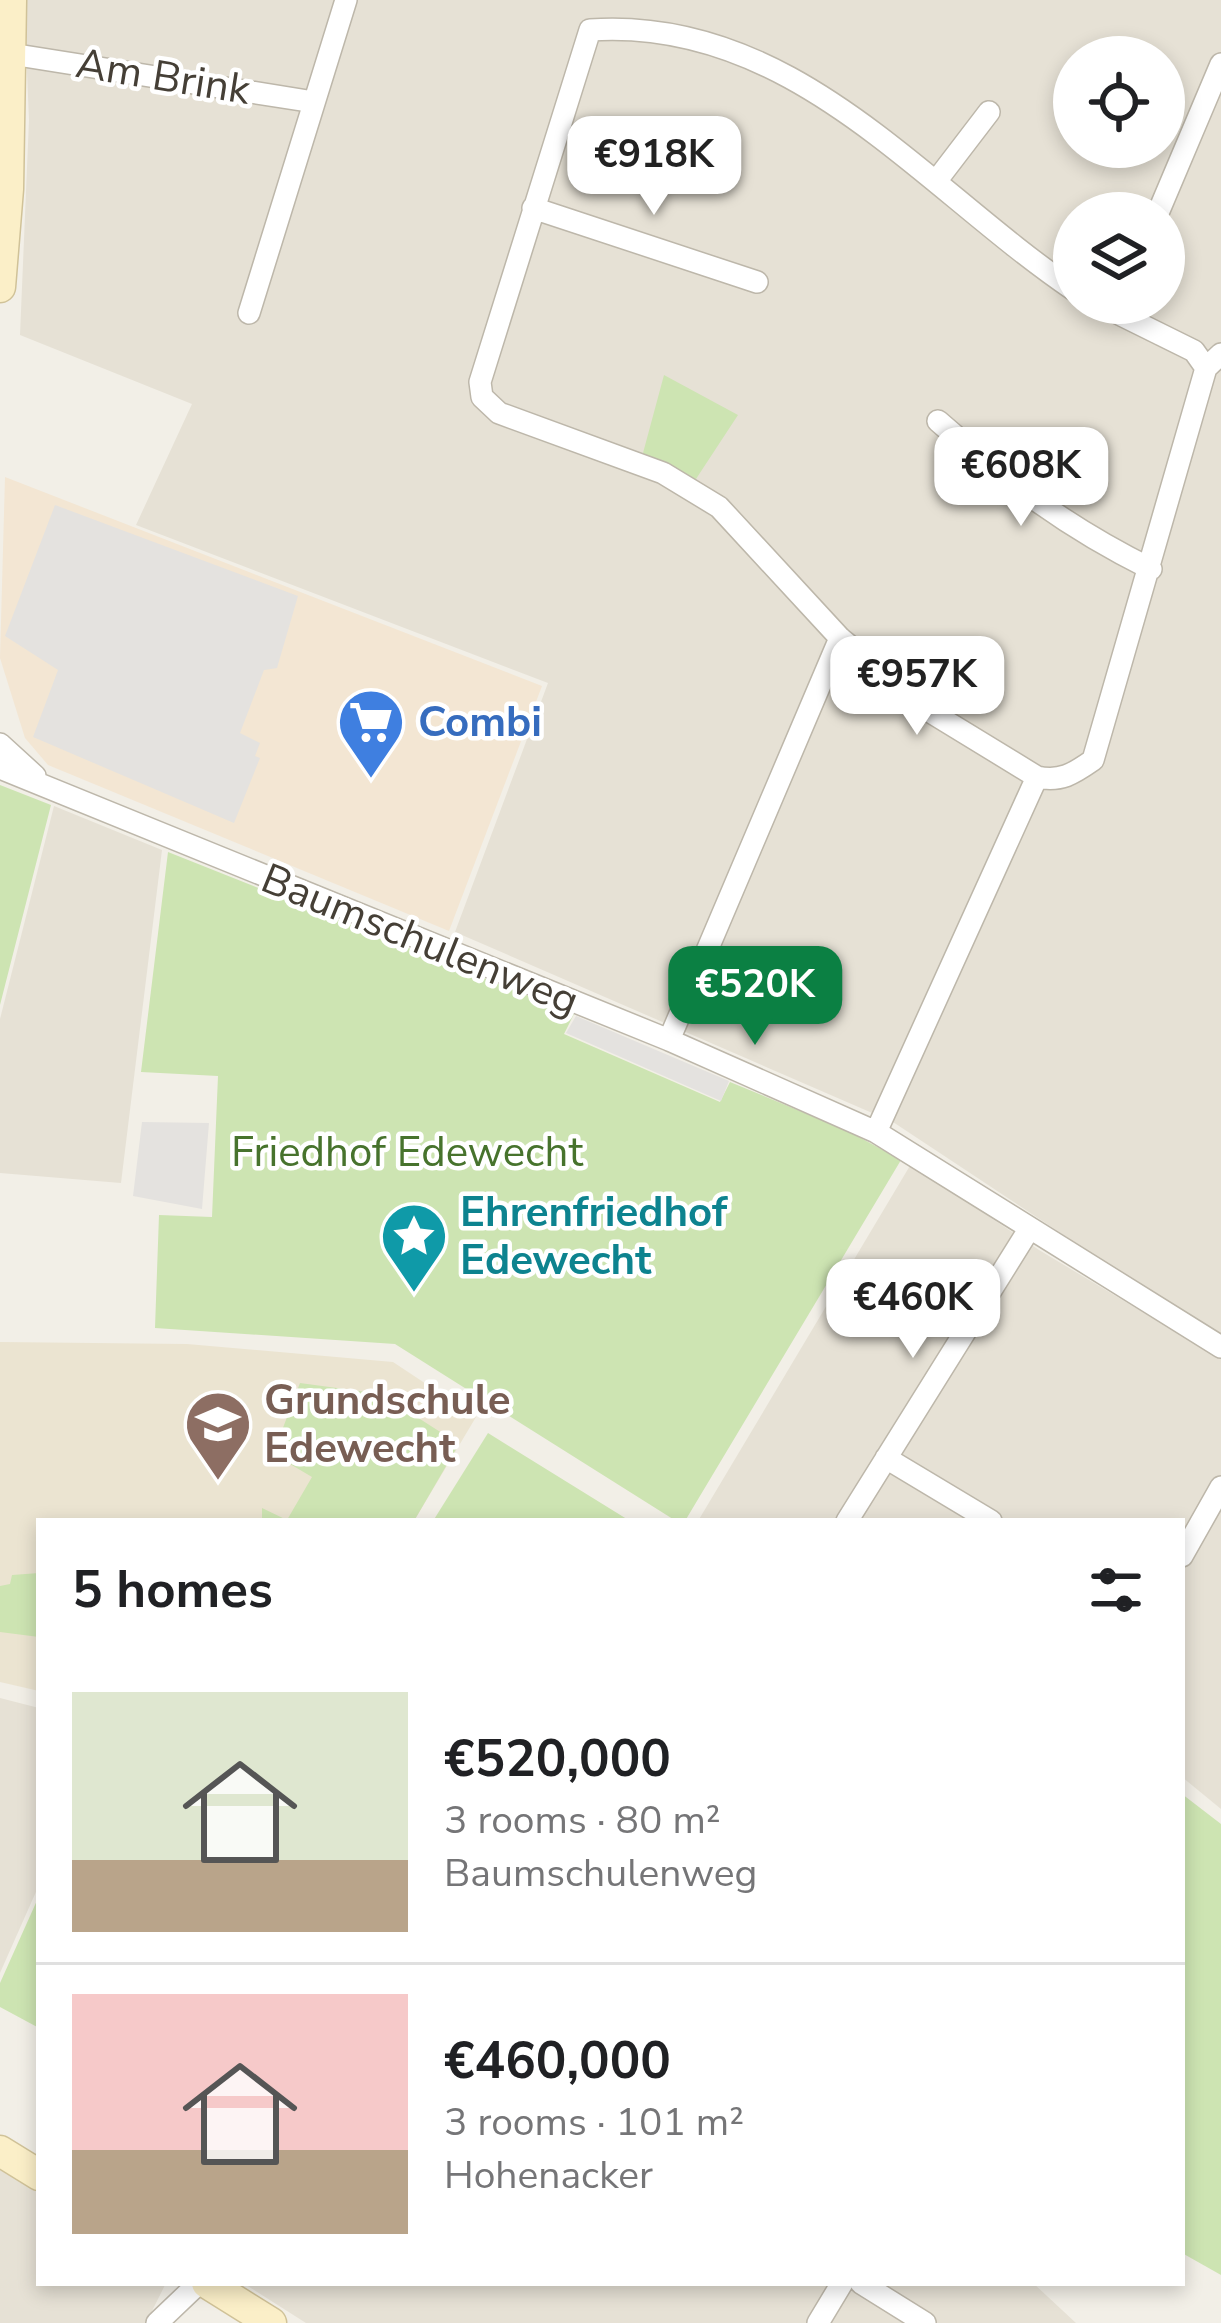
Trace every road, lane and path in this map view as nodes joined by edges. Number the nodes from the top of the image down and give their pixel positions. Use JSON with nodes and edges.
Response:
{"nodes":[{"id":1,"x":11,"y":0,"type":"edge"},
{"id":2,"x":346,"y":0,"type":"edge"},
{"id":3,"x":11,"y":54,"type":"junction"},
{"id":4,"x":1221,"y":64,"type":"edge"},
{"id":5,"x":314,"y":102,"type":"junction"},
{"id":6,"x":989,"y":112,"type":"dead end"},
{"id":7,"x":937,"y":179,"type":"junction"},
{"id":8,"x":1167,"y":192,"type":"edge"},
{"id":9,"x":533,"y":208,"type":"junction"},
{"id":10,"x":1053,"y":276,"type":"edge"},
{"id":11,"x":757,"y":282,"type":"dead end"},
{"id":12,"x":0,"y":287,"type":"edge"},
{"id":13,"x":249,"y":313,"type":"dead end"},
{"id":14,"x":1147,"y":324,"type":"edge"},
{"id":15,"x":1214,"y":361,"type":"edge"},
{"id":16,"x":938,"y":421,"type":"dead end"},
{"id":17,"x":1151,"y":569,"type":"junction"},
{"id":18,"x":840,"y":638,"type":"junction"},
{"id":19,"x":0,"y":744,"type":"edge"},
{"id":20,"x":0,"y":768,"type":"edge"},
{"id":21,"x":1037,"y":777,"type":"junction"},
{"id":22,"x":51,"y":791,"type":"junction"},
{"id":23,"x":668,"y":1040,"type":"junction"},
{"id":24,"x":876,"y":1132,"type":"junction"},
{"id":25,"x":1028,"y":1231,"type":"junction"},
{"id":26,"x":1221,"y":1347,"type":"edge"},
{"id":27,"x":886,"y":1458,"type":"junction"},
{"id":28,"x":1221,"y":1487,"type":"edge"},
{"id":29,"x":849,"y":1518,"type":"edge"},
{"id":30,"x":986,"y":1518,"type":"edge"},
{"id":31,"x":1185,"y":1551,"type":"edge"},
{"id":32,"x":0,"y":2151,"type":"edge"},
{"id":33,"x":36,"y":2173,"type":"edge"},
{"id":34,"x":200,"y":2286,"type":"edge"},
{"id":35,"x":208,"y":2286,"type":"edge"},
{"id":36,"x":840,"y":2286,"type":"edge"},
{"id":37,"x":866,"y":2286,"type":"edge"},
{"id":38,"x":157,"y":2323,"type":"edge"},
{"id":39,"x":271,"y":2323,"type":"edge"},
{"id":40,"x":818,"y":2323,"type":"edge"},
{"id":41,"x":925,"y":2323,"type":"edge"}],
"edges":[{"from":1,"to":3,"type":"main road"},
{"from":2,"to":5,"type":"street","name":"Am Brink"},
{"from":3,"to":5,"type":"street","name":"Am Brink"},
{"from":3,"to":12,"type":"main road"},
{"from":4,"to":8,"type":"street"},
{"from":5,"to":13,"type":"street","name":"Am Brink"},
{"from":6,"to":7,"type":"street"},
{"from":7,"to":9,"type":"street"},
{"from":7,"to":10,"type":"street"},
{"from":9,"to":11,"type":"street"},
{"from":9,"to":18,"type":"street"},
{"from":14,"to":15,"type":"street"},
{"from":15,"to":17,"type":"street"},
{"from":16,"to":17,"type":"street"},
{"from":17,"to":21,"type":"street"},
{"from":18,"to":21,"type":"street"},
{"from":18,"to":23,"type":"street"},
{"from":19,"to":22,"type":"street","name":"Baumschulenweg"},
{"from":20,"to":22,"type":"street","name":"Baumschulenweg"},
{"from":21,"to":24,"type":"street"},
{"from":22,"to":23,"type":"street","name":"Baumschulenweg"},
{"from":23,"to":24,"type":"street","name":"Baumschulenweg"},
{"from":24,"to":25,"type":"street","name":"Baumschulenweg"},
{"from":25,"to":26,"type":"street","name":"Baumschulenweg"},
{"from":25,"to":27,"type":"street"},
{"from":27,"to":29,"type":"street"},
{"from":27,"to":30,"type":"street"},
{"from":28,"to":31,"type":"street"},
{"from":32,"to":33,"type":"main road"},
{"from":34,"to":38,"type":"street"},
{"from":35,"to":39,"type":"main road"},
{"from":36,"to":40,"type":"street"},
{"from":37,"to":41,"type":"street"}]}
